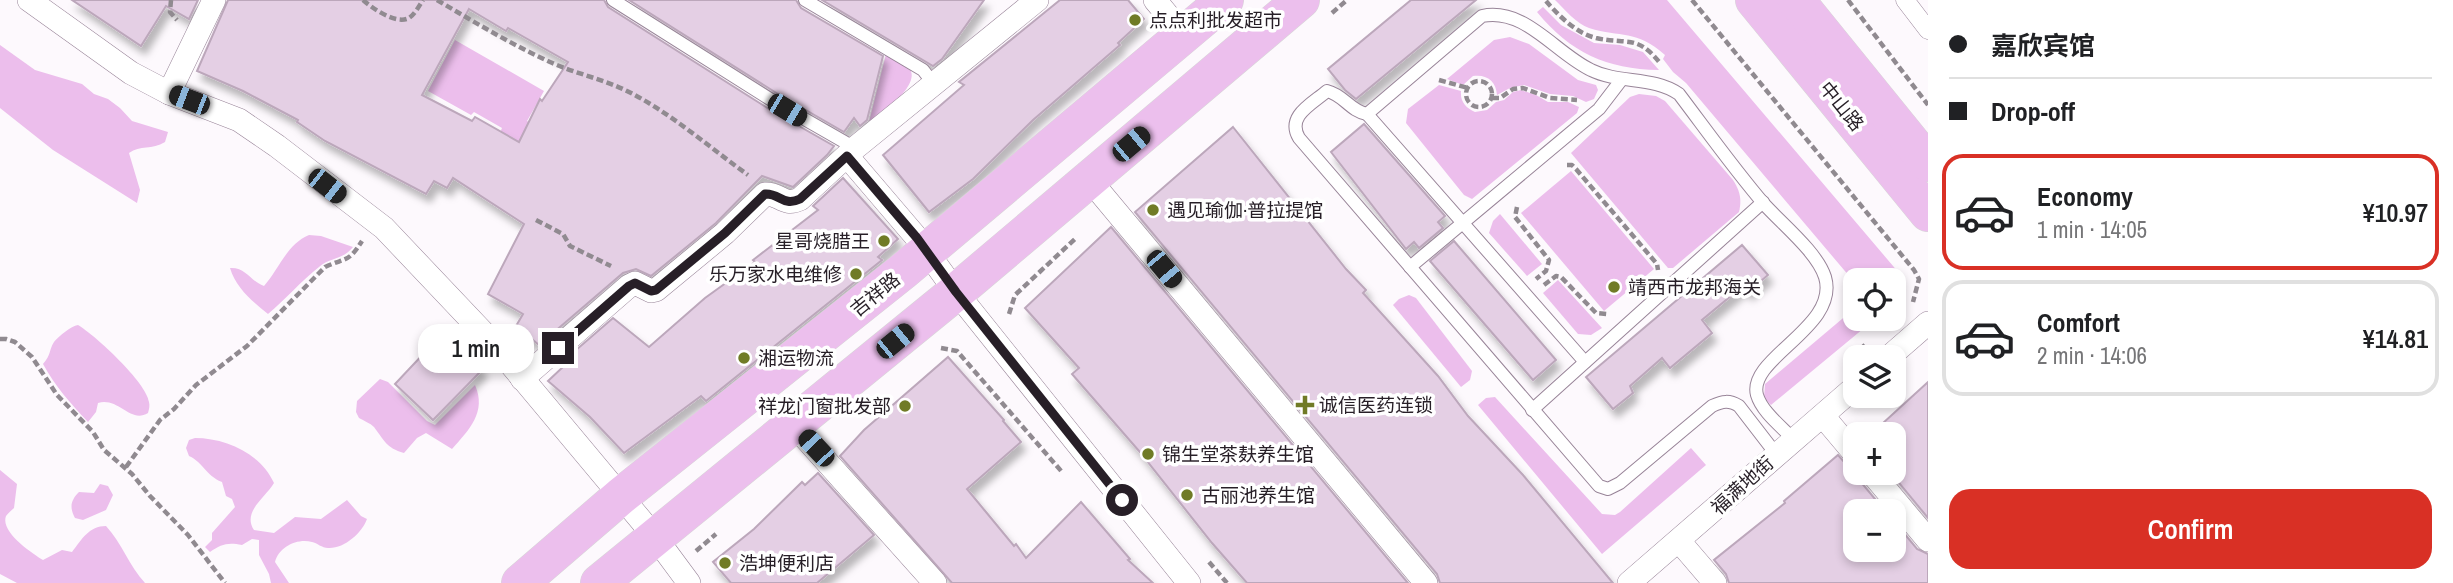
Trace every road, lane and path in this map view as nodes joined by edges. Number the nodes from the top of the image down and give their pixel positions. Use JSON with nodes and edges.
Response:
{"nodes":[{"id":1,"x":29,"y":0,"type":"edge"},
{"id":2,"x":214,"y":0,"type":"edge"},
{"id":3,"x":363,"y":0,"type":"edge"},
{"id":4,"x":423,"y":0,"type":"edge"},
{"id":5,"x":437,"y":0,"type":"edge"},
{"id":6,"x":613,"y":0,"type":"edge"},
{"id":7,"x":804,"y":0,"type":"edge"},
{"id":8,"x":1037,"y":0,"type":"edge"},
{"id":9,"x":1156,"y":0,"type":"edge"},
{"id":10,"x":1225,"y":0,"type":"edge"},
{"id":11,"x":1301,"y":0,"type":"edge"},
{"id":12,"x":1692,"y":0,"type":"edge"},
{"id":13,"x":1754,"y":0,"type":"edge"},
{"id":14,"x":1796,"y":0,"type":"edge"},
{"id":15,"x":1847,"y":0,"type":"edge"},
{"id":16,"x":1905,"y":0,"type":"edge"},
{"id":17,"x":1546,"y":1,"type":"edge"},
{"id":18,"x":1928,"y":30,"type":"edge"},
{"id":19,"x":1184,"y":35,"type":"junction"},
{"id":20,"x":1622,"y":79,"type":"junction"},
{"id":21,"x":933,"y":83,"type":"junction"},
{"id":22,"x":1666,"y":87,"type":"junction"},
{"id":23,"x":169,"y":93,"type":"junction"},
{"id":24,"x":1492,"y":98,"type":"junction"},
{"id":25,"x":1928,"y":105,"type":"edge"},
{"id":26,"x":1599,"y":109,"type":"junction"},
{"id":27,"x":1367,"y":114,"type":"junction"},
{"id":28,"x":851,"y":152,"type":"junction"},
{"id":29,"x":1928,"y":163,"type":"edge"},
{"id":30,"x":1560,"y":170,"type":"dead end"},
{"id":31,"x":1100,"y":193,"type":"junction"},
{"id":32,"x":772,"y":194,"type":"junction"},
{"id":33,"x":1524,"y":201,"type":"dead end"},
{"id":34,"x":1763,"y":202,"type":"junction"},
{"id":35,"x":1928,"y":213,"type":"edge"},
{"id":36,"x":536,"y":220,"type":"dead end"},
{"id":37,"x":1462,"y":223,"type":"junction"},
{"id":38,"x":384,"y":229,"type":"junction"},
{"id":39,"x":926,"y":252,"type":"junction"},
{"id":40,"x":1410,"y":267,"type":"junction"},
{"id":41,"x":1656,"y":275,"type":"dead end"},
{"id":42,"x":635,"y":283,"type":"junction"},
{"id":43,"x":956,"y":292,"type":"junction"},
{"id":44,"x":1526,"y":293,"type":"junction"},
{"id":45,"x":1614,"y":309,"type":"dead end"},
{"id":46,"x":1906,"y":310,"type":"edge"},
{"id":47,"x":1010,"y":320,"type":"dead end"},
{"id":48,"x":1928,"y":323,"type":"edge"},
{"id":49,"x":1875,"y":337,"type":"dead end"},
{"id":50,"x":0,"y":339,"type":"edge"},
{"id":51,"x":1903,"y":345,"type":"edge"},
{"id":52,"x":932,"y":352,"type":"dead end"},
{"id":53,"x":1585,"y":362,"type":"junction"},
{"id":54,"x":1835,"y":371,"type":"dead end"},
{"id":55,"x":522,"y":379,"type":"junction"},
{"id":56,"x":1843,"y":398,"type":"edge"},
{"id":57,"x":1532,"y":410,"type":"junction"},
{"id":58,"x":1823,"y":416,"type":"junction"},
{"id":59,"x":793,"y":424,"type":"junction"},
{"id":60,"x":1843,"y":440,"type":"edge"},
{"id":61,"x":1785,"y":447,"type":"junction"},
{"id":62,"x":126,"y":467,"type":"junction"},
{"id":63,"x":1068,"y":478,"type":"dead end"},
{"id":64,"x":1882,"y":485,"type":"edge"},
{"id":65,"x":621,"y":496,"type":"junction"},
{"id":66,"x":717,"y":534,"type":"dead end"},
{"id":67,"x":1928,"y":540,"type":"edge"},
{"id":68,"x":1679,"y":541,"type":"junction"},
{"id":69,"x":1200,"y":551,"type":"dead end"},
{"id":70,"x":673,"y":562,"type":"edge"},
{"id":71,"x":225,"y":583,"type":"edge"},
{"id":72,"x":520,"y":583,"type":"edge"},
{"id":73,"x":599,"y":583,"type":"edge"},
{"id":74,"x":935,"y":583,"type":"edge"},
{"id":75,"x":1189,"y":583,"type":"edge"},
{"id":76,"x":1227,"y":583,"type":"edge"},
{"id":77,"x":1426,"y":583,"type":"edge"},
{"id":78,"x":1629,"y":583,"type":"edge"},
{"id":79,"x":1715,"y":583,"type":"edge"}],
"edges":[{"from":1,"to":23,"type":"street"},
{"from":2,"to":23,"type":"street"},
{"from":3,"to":4,"type":"path"},
{"from":5,"to":32,"type":"path"},
{"from":6,"to":28,"type":"lane"},
{"from":7,"to":21,"type":"lane"},
{"from":8,"to":21,"type":"street"},
{"from":9,"to":19,"type":"street"},
{"from":10,"to":19,"type":"main road","name":"吉祥路"},
{"from":11,"to":31,"type":"main road"},
{"from":12,"to":46,"type":"path"},
{"from":13,"to":35,"type":"main road","name":"中山路"},
{"from":14,"to":29,"type":"main road","name":"中山路"},
{"from":15,"to":25,"type":"path"},
{"from":16,"to":18,"type":"street"},
{"from":17,"to":22,"type":"path"},
{"from":19,"to":39,"type":"main road","name":"吉祥路"},
{"from":20,"to":22,"type":"lane"},
{"from":20,"to":26,"type":"lane"},
{"from":20,"to":27,"type":"lane"},
{"from":21,"to":28,"type":"street"},
{"from":22,"to":34,"type":"lane"},
{"from":23,"to":38,"type":"street"},
{"from":24,"to":24,"type":"path"},
{"from":24,"to":26,"type":"path"},
{"from":26,"to":37,"type":"lane"},
{"from":27,"to":37,"type":"lane"},
{"from":27,"to":40,"type":"lane"},
{"from":28,"to":32,"type":"street"},
{"from":28,"to":39,"type":"street"},
{"from":30,"to":41,"type":"path"},
{"from":31,"to":43,"type":"main road"},
{"from":31,"to":47,"type":"path"},
{"from":31,"to":77,"type":"street"},
{"from":32,"to":42,"type":"street"},
{"from":33,"to":44,"type":"path"},
{"from":34,"to":53,"type":"lane"},
{"from":34,"to":61,"type":"lane"},
{"from":36,"to":42,"type":"path"},
{"from":37,"to":40,"type":"lane"},
{"from":37,"to":44,"type":"lane"},
{"from":38,"to":55,"type":"street"},
{"from":38,"to":62,"type":"path"},
{"from":39,"to":43,"type":"street"},
{"from":39,"to":65,"type":"main road","name":"吉祥路"},
{"from":40,"to":57,"type":"lane"},
{"from":42,"to":55,"type":"street"},
{"from":43,"to":59,"type":"main road"},
{"from":43,"to":75,"type":"street"},
{"from":44,"to":45,"type":"path"},
{"from":44,"to":53,"type":"lane"},
{"from":48,"to":51,"type":"street"},
{"from":49,"to":54,"type":"path"},
{"from":50,"to":62,"type":"path"},
{"from":52,"to":63,"type":"path"},
{"from":53,"to":57,"type":"lane"},
{"from":55,"to":65,"type":"street"},
{"from":56,"to":58,"type":"street","name":"福满地街"},
{"from":57,"to":61,"type":"lane"},
{"from":58,"to":60,"type":"street"},
{"from":58,"to":61,"type":"street","name":"福满地街"},
{"from":59,"to":70,"type":"main road"},
{"from":59,"to":74,"type":"street"},
{"from":61,"to":68,"type":"street","name":"福满地街"},
{"from":62,"to":71,"type":"path"},
{"from":64,"to":67,"type":"street"},
{"from":65,"to":70,"type":"street"},
{"from":65,"to":72,"type":"main road","name":"吉祥路"},
{"from":66,"to":70,"type":"path"},
{"from":68,"to":78,"type":"street","name":"福满地街"},
{"from":68,"to":79,"type":"street"},
{"from":69,"to":76,"type":"path"},
{"from":70,"to":73,"type":"main road"}]}
